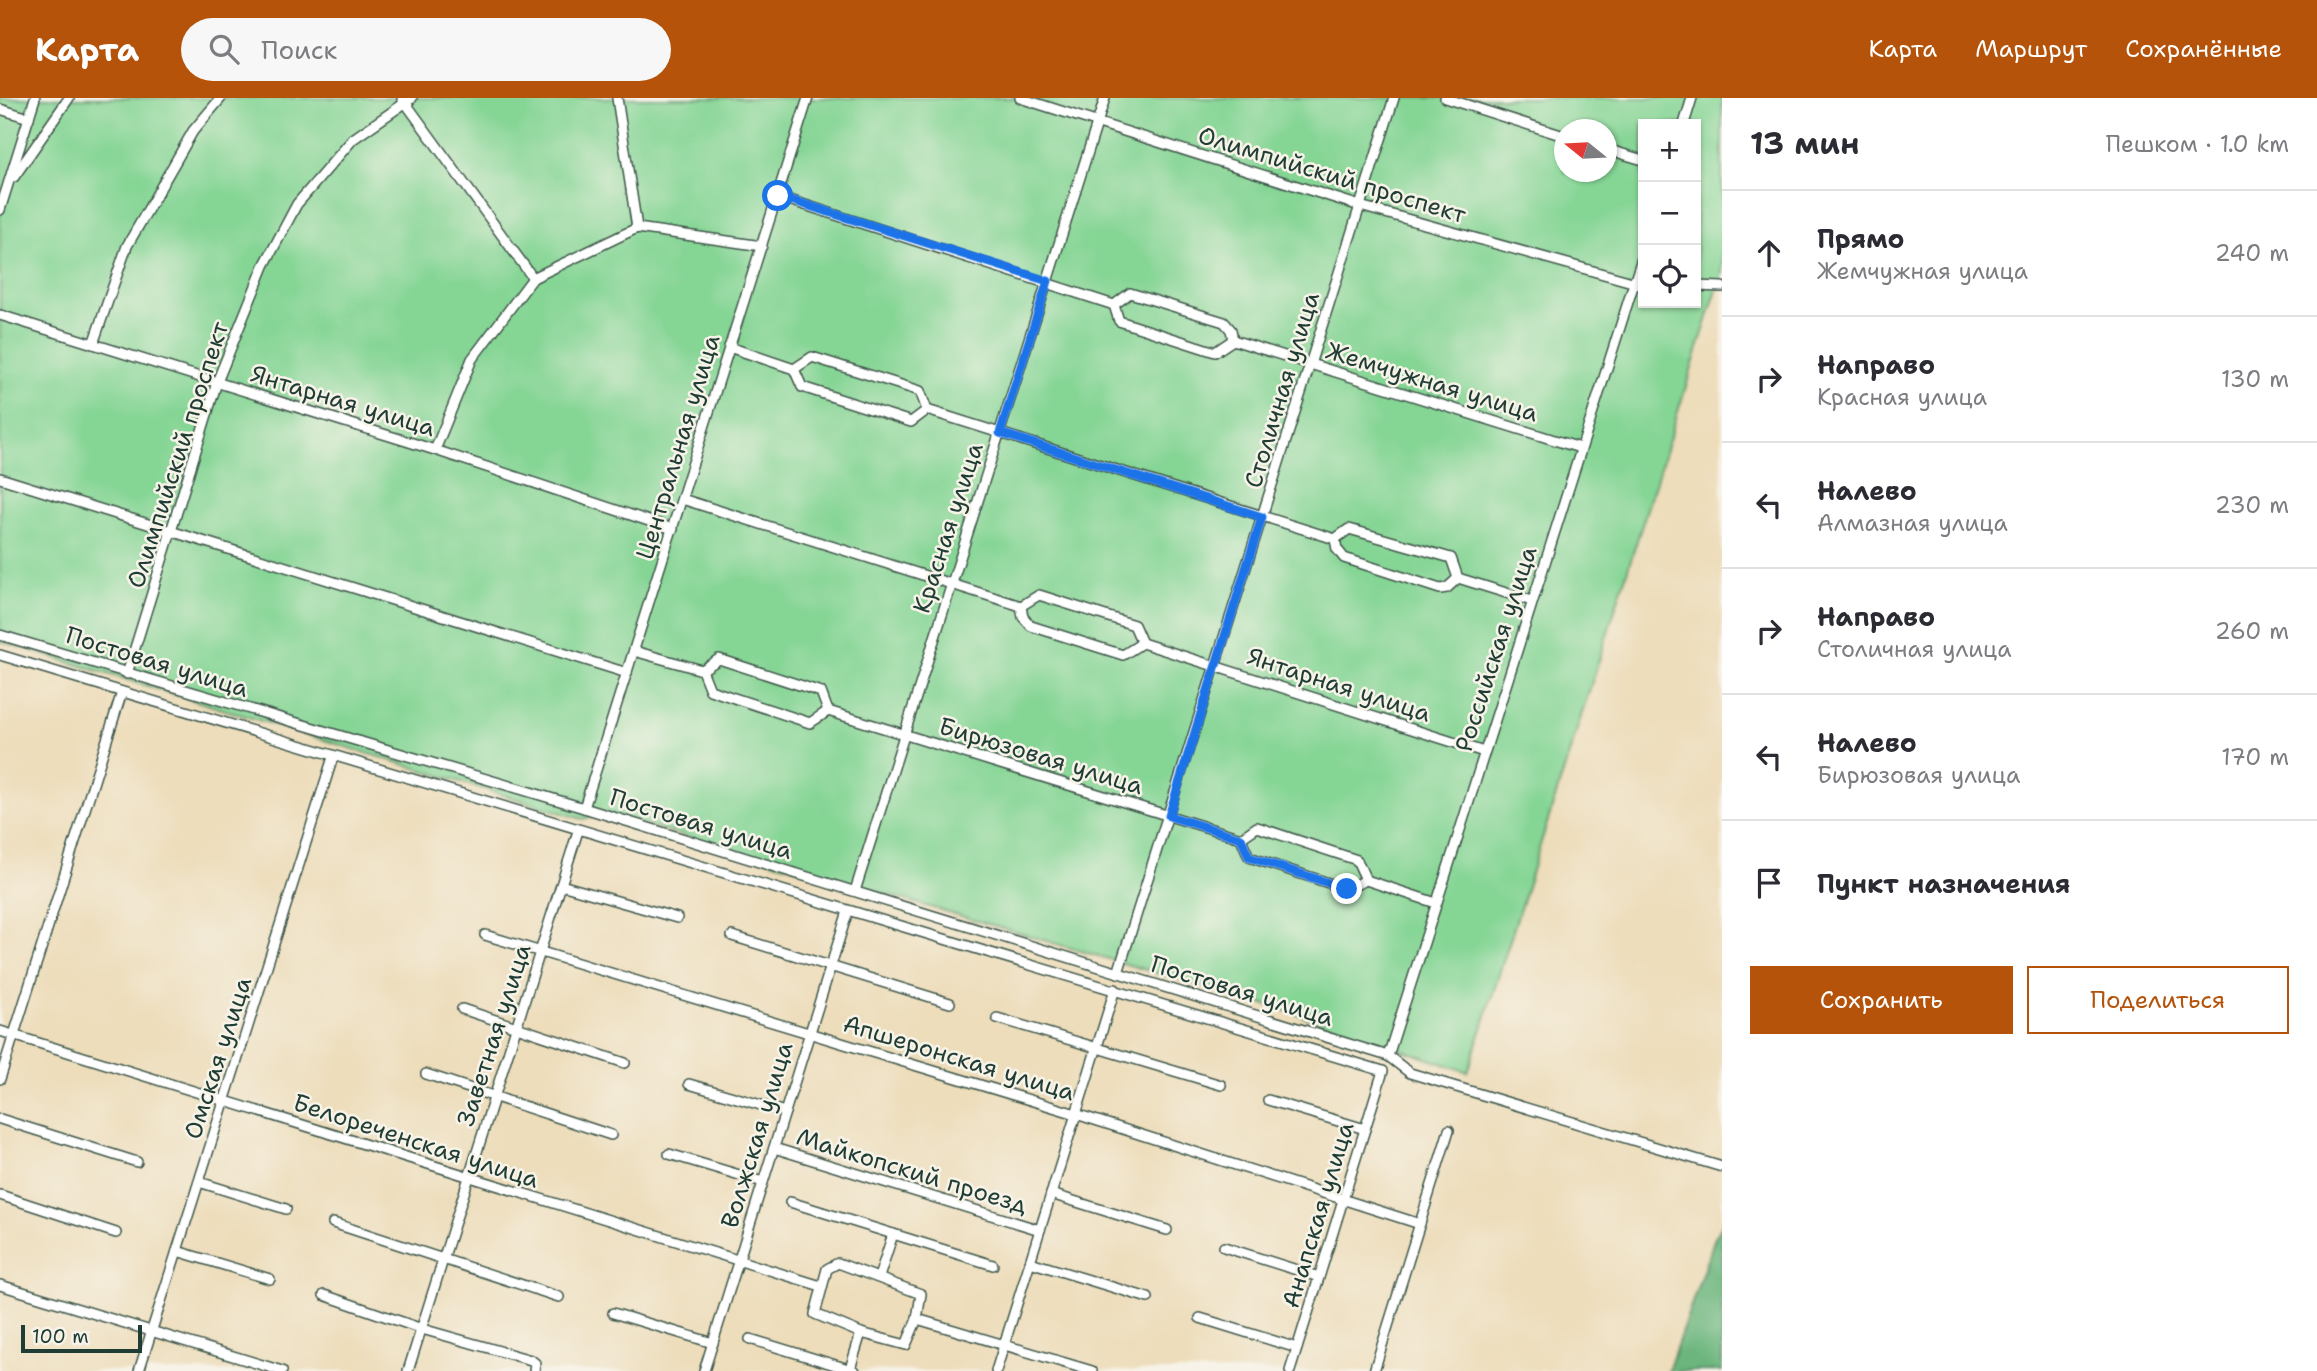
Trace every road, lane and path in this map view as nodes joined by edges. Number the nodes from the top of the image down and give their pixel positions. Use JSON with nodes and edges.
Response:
{"nodes":[{"id":1,"x":35,"y":98,"type":"edge"},
{"id":2,"x":69,"y":98,"type":"edge"},
{"id":3,"x":221,"y":98,"type":"edge"},
{"id":4,"x":617,"y":98,"type":"edge"},
{"id":5,"x":808,"y":98,"type":"edge"},
{"id":6,"x":1020,"y":98,"type":"edge"},
{"id":7,"x":1105,"y":98,"type":"edge"},
{"id":8,"x":1394,"y":98,"type":"edge"},
{"id":9,"x":1445,"y":98,"type":"edge"},
{"id":10,"x":1692,"y":98,"type":"edge"},
{"id":11,"x":407,"y":100,"type":"edge"},
{"id":12,"x":0,"y":109,"type":"edge"},
{"id":13,"x":29,"y":118,"type":"junction"},
{"id":14,"x":1686,"y":119,"type":"edge"},
{"id":15,"x":1098,"y":122,"type":"junction"},
{"id":16,"x":1554,"y":133,"type":"edge"},
{"id":17,"x":1617,"y":152,"type":"edge"},
{"id":18,"x":1638,"y":159,"type":"edge"},
{"id":19,"x":9,"y":184,"type":"junction"},
{"id":20,"x":778,"y":196,"type":"junction"},
{"id":21,"x":1360,"y":206,"type":"junction"},
{"id":22,"x":0,"y":210,"type":"edge"},
{"id":23,"x":637,"y":228,"type":"junction"},
{"id":24,"x":762,"y":246,"type":"junction"},
{"id":25,"x":533,"y":278,"type":"junction"},
{"id":26,"x":1048,"y":281,"type":"junction"},
{"id":27,"x":1638,"y":285,"type":"edge"},
{"id":28,"x":1701,"y":286,"type":"edge"},
{"id":29,"x":1722,"y":287,"type":"edge"},
{"id":30,"x":1114,"y":305,"type":"junction"},
{"id":31,"x":0,"y":315,"type":"edge"},
{"id":32,"x":1233,"y":340,"type":"junction"},
{"id":33,"x":93,"y":344,"type":"junction"},
{"id":34,"x":729,"y":347,"type":"junction"},
{"id":35,"x":1310,"y":365,"type":"junction"},
{"id":36,"x":794,"y":369,"type":"junction"},
{"id":37,"x":217,"y":382,"type":"junction"},
{"id":38,"x":927,"y":410,"type":"junction"},
{"id":39,"x":1000,"y":433,"type":"junction"},
{"id":40,"x":1580,"y":448,"type":"junction"},
{"id":41,"x":435,"y":450,"type":"junction"},
{"id":42,"x":0,"y":478,"type":"edge"},
{"id":43,"x":682,"y":499,"type":"junction"},
{"id":44,"x":1262,"y":517,"type":"junction"},
{"id":45,"x":673,"y":528,"type":"junction"},
{"id":46,"x":172,"y":532,"type":"junction"},
{"id":47,"x":1335,"y":539,"type":"junction"},
{"id":48,"x":1458,"y":578,"type":"junction"},
{"id":49,"x":950,"y":583,"type":"junction"},
{"id":50,"x":1532,"y":601,"type":"junction"},
{"id":51,"x":1021,"y":606,"type":"junction"},
{"id":52,"x":0,"y":635,"type":"edge"},
{"id":53,"x":1142,"y":643,"type":"junction"},
{"id":54,"x":634,"y":651,"type":"junction"},
{"id":55,"x":0,"y":654,"type":"edge"},
{"id":56,"x":1217,"y":666,"type":"junction"},
{"id":57,"x":702,"y":670,"type":"junction"},
{"id":58,"x":627,"y":673,"type":"junction"},
{"id":59,"x":127,"y":674,"type":"junction"},
{"id":60,"x":122,"y":692,"type":"junction"},
{"id":61,"x":828,"y":711,"type":"junction"},
{"id":62,"x":905,"y":734,"type":"junction"},
{"id":63,"x":1484,"y":752,"type":"junction"},
{"id":64,"x":333,"y":757,"type":"junction"},
{"id":65,"x":584,"y":808,"type":"junction"},
{"id":66,"x":1169,"y":816,"type":"junction"},
{"id":67,"x":578,"y":831,"type":"junction"},
{"id":68,"x":1241,"y":838,"type":"junction"},
{"id":69,"x":1366,"y":880,"type":"junction"},
{"id":70,"x":561,"y":885,"type":"junction"},
{"id":71,"x":855,"y":891,"type":"junction"},
{"id":72,"x":1436,"y":903,"type":"junction"},
{"id":73,"x":848,"y":911,"type":"junction"},
{"id":74,"x":677,"y":918,"type":"dead end"},
{"id":75,"x":485,"y":935,"type":"dead end"},
{"id":76,"x":732,"y":936,"type":"dead end"},
{"id":77,"x":541,"y":951,"type":"junction"},
{"id":78,"x":830,"y":967,"type":"junction"},
{"id":79,"x":1118,"y":973,"type":"junction"},
{"id":80,"x":1115,"y":989,"type":"junction"},
{"id":81,"x":950,"y":1003,"type":"dead end"},
{"id":82,"x":462,"y":1009,"type":"dead end"},
{"id":83,"x":997,"y":1018,"type":"dead end"},
{"id":84,"x":517,"y":1027,"type":"junction"},
{"id":85,"x":0,"y":1031,"type":"edge"},
{"id":86,"x":810,"y":1032,"type":"junction"},
{"id":87,"x":14,"y":1035,"type":"junction"},
{"id":88,"x":1097,"y":1048,"type":"junction"},
{"id":89,"x":1388,"y":1056,"type":"junction"},
{"id":90,"x":625,"y":1063,"type":"dead end"},
{"id":91,"x":1383,"y":1071,"type":"joint"},
{"id":92,"x":426,"y":1074,"type":"dead end"},
{"id":93,"x":0,"y":1079,"type":"edge"},
{"id":94,"x":689,"y":1084,"type":"dead end"},
{"id":95,"x":1221,"y":1085,"type":"dead end"},
{"id":96,"x":495,"y":1095,"type":"junction"},
{"id":97,"x":1268,"y":1100,"type":"dead end"},
{"id":98,"x":225,"y":1101,"type":"junction"},
{"id":99,"x":785,"y":1111,"type":"junction"},
{"id":100,"x":1076,"y":1114,"type":"junction"},
{"id":101,"x":0,"y":1119,"type":"edge"},
{"id":102,"x":1365,"y":1129,"type":"junction"},
{"id":103,"x":1449,"y":1130,"type":"dead end"},
{"id":104,"x":611,"y":1135,"type":"dead end"},
{"id":105,"x":774,"y":1148,"type":"junction"},
{"id":106,"x":669,"y":1154,"type":"dead end"},
{"id":107,"x":137,"y":1162,"type":"dead end"},
{"id":108,"x":1722,"y":1167,"type":"edge"},
{"id":109,"x":469,"y":1179,"type":"junction"},
{"id":110,"x":199,"y":1182,"type":"junction"},
{"id":111,"x":763,"y":1182,"type":"junction"},
{"id":112,"x":1051,"y":1194,"type":"junction"},
{"id":113,"x":0,"y":1195,"type":"edge"},
{"id":114,"x":1343,"y":1199,"type":"junction"},
{"id":115,"x":790,"y":1202,"type":"dead end"},
{"id":116,"x":286,"y":1209,"type":"dead end"},
{"id":117,"x":333,"y":1223,"type":"dead end"},
{"id":118,"x":1420,"y":1224,"type":"junction"},
{"id":119,"x":1040,"y":1230,"type":"junction"},
{"id":120,"x":1167,"y":1230,"type":"dead end"},
{"id":121,"x":116,"y":1233,"type":"dead end"},
{"id":122,"x":893,"y":1234,"type":"junction"},
{"id":123,"x":1224,"y":1247,"type":"dead end"},
{"id":124,"x":177,"y":1251,"type":"junction"},
{"id":125,"x":443,"y":1259,"type":"junction"},
{"id":126,"x":738,"y":1261,"type":"junction"},
{"id":127,"x":1030,"y":1262,"type":"junction"},
{"id":128,"x":993,"y":1265,"type":"dead end"},
{"id":129,"x":879,"y":1277,"type":"junction"},
{"id":130,"x":1319,"y":1277,"type":"junction"},
{"id":131,"x":270,"y":1279,"type":"dead end"},
{"id":132,"x":0,"y":1285,"type":"edge"},
{"id":133,"x":821,"y":1286,"type":"junction"},
{"id":134,"x":324,"y":1295,"type":"dead end"},
{"id":135,"x":559,"y":1297,"type":"dead end"},
{"id":136,"x":1148,"y":1298,"type":"dead end"},
{"id":137,"x":613,"y":1313,"type":"dead end"},
{"id":138,"x":1200,"y":1318,"type":"dead end"},
{"id":139,"x":917,"y":1319,"type":"junction"},
{"id":140,"x":422,"y":1329,"type":"junction"},
{"id":141,"x":152,"y":1331,"type":"junction"},
{"id":142,"x":861,"y":1333,"type":"junction"},
{"id":143,"x":750,"y":1339,"type":"dead end"},
{"id":144,"x":713,"y":1343,"type":"junction"},
{"id":145,"x":1005,"y":1343,"type":"junction"},
{"id":146,"x":1297,"y":1349,"type":"junction"},
{"id":147,"x":534,"y":1367,"type":"edge"},
{"id":148,"x":853,"y":1370,"type":"edge"},
{"id":149,"x":139,"y":1371,"type":"edge"},
{"id":150,"x":282,"y":1371,"type":"edge"},
{"id":151,"x":408,"y":1371,"type":"edge"},
{"id":152,"x":704,"y":1371,"type":"edge"},
{"id":153,"x":996,"y":1371,"type":"edge"},
{"id":154,"x":1092,"y":1371,"type":"edge"},
{"id":155,"x":1290,"y":1371,"type":"edge"},
{"id":156,"x":1374,"y":1371,"type":"edge"}],
"edges":[{"from":1,"to":13,"type":"street"},
{"from":2,"to":19,"type":"street"},
{"from":3,"to":33,"type":"street"},
{"from":4,"to":23,"type":"street"},
{"from":5,"to":20,"type":"street","name":"Центральная улица"},
{"from":6,"to":15,"type":"street","name":"Олимпийский проспект"},
{"from":7,"to":15,"type":"street","name":"Красная улица"},
{"from":8,"to":21,"type":"street","name":"Столичная улица"},
{"from":9,"to":16,"type":"street"},
{"from":10,"to":14,"type":"street"},
{"from":11,"to":25,"type":"street"},
{"from":11,"to":37,"type":"street","name":"Олимпийский проспект"},
{"from":12,"to":13,"type":"street"},
{"from":13,"to":19,"type":"street"},
{"from":15,"to":21,"type":"street","name":"Олимпийский проспект"},
{"from":15,"to":26,"type":"street","name":"Красная улица"},
{"from":17,"to":18,"type":"street"},
{"from":19,"to":22,"type":"street"},
{"from":20,"to":24,"type":"street","name":"Центральная улица"},
{"from":20,"to":26,"type":"street"},
{"from":21,"to":27,"type":"street","name":"Олимпийский проспект"},
{"from":21,"to":35,"type":"street","name":"Столичная улица"},
{"from":23,"to":24,"type":"street"},
{"from":23,"to":25,"type":"street"},
{"from":24,"to":34,"type":"street","name":"Центральная улица"},
{"from":25,"to":41,"type":"street"},
{"from":26,"to":30,"type":"street"},
{"from":26,"to":39,"type":"street","name":"Красная улица"},
{"from":27,"to":40,"type":"street","name":"Российская улица"},
{"from":28,"to":29,"type":"street"},
{"from":30,"to":32,"type":"street","name":"Жемчужная улица"},
{"from":30,"to":32,"type":"street"},
{"from":31,"to":33,"type":"street","name":"Янтарная улица"},
{"from":32,"to":35,"type":"street","name":"Жемчужная улица"},
{"from":33,"to":37,"type":"street","name":"Янтарная улица"},
{"from":34,"to":36,"type":"street"},
{"from":34,"to":43,"type":"street","name":"Центральная улица"},
{"from":35,"to":40,"type":"street","name":"Жемчужная улица"},
{"from":35,"to":44,"type":"street","name":"Столичная улица"},
{"from":36,"to":38,"type":"street"},
{"from":36,"to":38,"type":"street"},
{"from":37,"to":41,"type":"street","name":"Янтарная улица"},
{"from":37,"to":46,"type":"street","name":"Олимпийский проспект"},
{"from":38,"to":39,"type":"street"},
{"from":39,"to":44,"type":"street"},
{"from":39,"to":49,"type":"street","name":"Красная улица"},
{"from":40,"to":50,"type":"street","name":"Российская улица"},
{"from":41,"to":45,"type":"street","name":"Янтарная улица"},
{"from":42,"to":46,"type":"street"},
{"from":43,"to":45,"type":"street","name":"Центральная улица"},
{"from":43,"to":49,"type":"street"},
{"from":44,"to":47,"type":"street"},
{"from":44,"to":56,"type":"street","name":"Столичная улица"},
{"from":45,"to":54,"type":"street","name":"Центральная улица"},
{"from":46,"to":58,"type":"street"},
{"from":46,"to":59,"type":"street","name":"Олимпийский проспект"},
{"from":47,"to":48,"type":"street"},
{"from":47,"to":48,"type":"street"},
{"from":48,"to":50,"type":"street"},
{"from":49,"to":51,"type":"street"},
{"from":49,"to":62,"type":"street","name":"Красная улица"},
{"from":50,"to":63,"type":"street","name":"Российская улица"},
{"from":51,"to":53,"type":"street","name":"Янтарная улица"},
{"from":51,"to":53,"type":"street"},
{"from":52,"to":59,"type":"street","name":"Постовая улица"},
{"from":53,"to":56,"type":"street","name":"Янтарная улица"},
{"from":54,"to":57,"type":"street"},
{"from":54,"to":58,"type":"street","name":"Центральная улица"},
{"from":55,"to":60,"type":"street","name":"Постовая улица"},
{"from":56,"to":63,"type":"street","name":"Янтарная улица"},
{"from":56,"to":66,"type":"street","name":"Столичная улица"},
{"from":57,"to":61,"type":"street"},
{"from":57,"to":61,"type":"street"},
{"from":58,"to":65,"type":"street","name":"Центральная улица"},
{"from":59,"to":65,"type":"street","name":"Постовая улица"},
{"from":60,"to":64,"type":"street","name":"Постовая улица"},
{"from":60,"to":87,"type":"street"},
{"from":61,"to":62,"type":"street","name":"Бирюзовая улица"},
{"from":62,"to":66,"type":"street","name":"Бирюзовая улица"},
{"from":62,"to":71,"type":"street","name":"Красная улица"},
{"from":63,"to":72,"type":"street","name":"Российская улица"},
{"from":64,"to":67,"type":"street","name":"Постовая улица"},
{"from":64,"to":98,"type":"street","name":"Омская улица"},
{"from":65,"to":71,"type":"street","name":"Постовая улица"},
{"from":66,"to":68,"type":"street","name":"Бирюзовая улица"},
{"from":66,"to":79,"type":"street","name":"Столичная улица"},
{"from":67,"to":70,"type":"street","name":"Заветная улица"},
{"from":67,"to":73,"type":"street","name":"Постовая улица"},
{"from":68,"to":69,"type":"street"},
{"from":68,"to":69,"type":"street","name":"Бирюзовая улица"},
{"from":69,"to":72,"type":"street"},
{"from":70,"to":74,"type":"street"},
{"from":70,"to":77,"type":"street","name":"Заветная улица"},
{"from":71,"to":79,"type":"street","name":"Постовая улица"},
{"from":72,"to":89,"type":"street","name":"Российская улица"},
{"from":73,"to":78,"type":"street","name":"Волжская улица"},
{"from":73,"to":80,"type":"street","name":"Постовая улица"},
{"from":75,"to":77,"type":"street","name":"Апшеронская улица"},
{"from":76,"to":78,"type":"street"},
{"from":77,"to":84,"type":"street","name":"Заветная улица"},
{"from":77,"to":86,"type":"street","name":"Апшеронская улица"},
{"from":78,"to":81,"type":"street"},
{"from":78,"to":86,"type":"street","name":"Волжская улица"},
{"from":79,"to":89,"type":"street","name":"Постовая улица"},
{"from":80,"to":88,"type":"street"},
{"from":80,"to":91,"type":"street","name":"Постовая улица"},
{"from":82,"to":84,"type":"street"},
{"from":83,"to":88,"type":"street"},
{"from":84,"to":90,"type":"street"},
{"from":84,"to":96,"type":"street","name":"Заветная улица"},
{"from":85,"to":87,"type":"street","name":"Белореченская улица"},
{"from":86,"to":99,"type":"street","name":"Волжская улица"},
{"from":86,"to":100,"type":"street","name":"Апшеронская улица"},
{"from":87,"to":93,"type":"street"},
{"from":87,"to":98,"type":"street","name":"Белореченская улица"},
{"from":88,"to":95,"type":"street"},
{"from":88,"to":100,"type":"street"},
{"from":89,"to":108,"type":"street","name":"Постовая улица"},
{"from":91,"to":102,"type":"street","name":"Анапская улица"},
{"from":92,"to":96,"type":"street"},
{"from":94,"to":99,"type":"street"},
{"from":96,"to":104,"type":"street"},
{"from":96,"to":109,"type":"street","name":"Заветная улица"},
{"from":97,"to":102,"type":"street"},
{"from":98,"to":109,"type":"street","name":"Белореченская улица"},
{"from":98,"to":110,"type":"street","name":"Омская улица"},
{"from":99,"to":105,"type":"street","name":"Волжская улица"},
{"from":100,"to":112,"type":"street"},
{"from":100,"to":114,"type":"street","name":"Апшеронская улица"},
{"from":101,"to":107,"type":"street"},
{"from":102,"to":114,"type":"street","name":"Анапская улица"},
{"from":103,"to":118,"type":"street"},
{"from":105,"to":111,"type":"street","name":"Волжская улица"},
{"from":105,"to":119,"type":"street","name":"Майкопский проезд"},
{"from":106,"to":111,"type":"street"},
{"from":109,"to":125,"type":"street","name":"Заветная улица"},
{"from":109,"to":126,"type":"street","name":"Белореченская улица"},
{"from":110,"to":116,"type":"street"},
{"from":110,"to":124,"type":"street","name":"Омская улица"},
{"from":111,"to":126,"type":"street","name":"Волжская улица"},
{"from":112,"to":119,"type":"street"},
{"from":112,"to":120,"type":"street"},
{"from":113,"to":121,"type":"street"},
{"from":114,"to":118,"type":"street","name":"Апшеронская улица"},
{"from":114,"to":130,"type":"street","name":"Анапская улица"},
{"from":115,"to":122,"type":"street"},
{"from":117,"to":125,"type":"street"},
{"from":118,"to":156,"type":"street"},
{"from":119,"to":127,"type":"street"},
{"from":122,"to":128,"type":"street"},
{"from":122,"to":129,"type":"street"},
{"from":123,"to":130,"type":"street"},
{"from":124,"to":131,"type":"street"},
{"from":124,"to":141,"type":"street","name":"Омская улица"},
{"from":125,"to":135,"type":"street"},
{"from":125,"to":140,"type":"street","name":"Заветная улица"},
{"from":126,"to":133,"type":"street","name":"Белореченская улица"},
{"from":126,"to":144,"type":"street","name":"Волжская улица"},
{"from":127,"to":136,"type":"street"},
{"from":127,"to":145,"type":"street"},
{"from":129,"to":133,"type":"street"},
{"from":129,"to":139,"type":"street"},
{"from":130,"to":146,"type":"street","name":"Анапская улица"},
{"from":132,"to":141,"type":"street"},
{"from":133,"to":142,"type":"street"},
{"from":134,"to":140,"type":"street"},
{"from":137,"to":144,"type":"street"},
{"from":138,"to":146,"type":"street"},
{"from":139,"to":142,"type":"street"},
{"from":139,"to":145,"type":"street"},
{"from":140,"to":147,"type":"street"},
{"from":140,"to":151,"type":"street","name":"Заветная улица"},
{"from":141,"to":149,"type":"street","name":"Омская улица"},
{"from":141,"to":150,"type":"street"},
{"from":142,"to":148,"type":"street"},
{"from":143,"to":148,"type":"street"},
{"from":144,"to":152,"type":"street","name":"Волжская улица"},
{"from":145,"to":153,"type":"street"},
{"from":145,"to":154,"type":"street"},
{"from":146,"to":155,"type":"street","name":"Анапская улица"}]}
